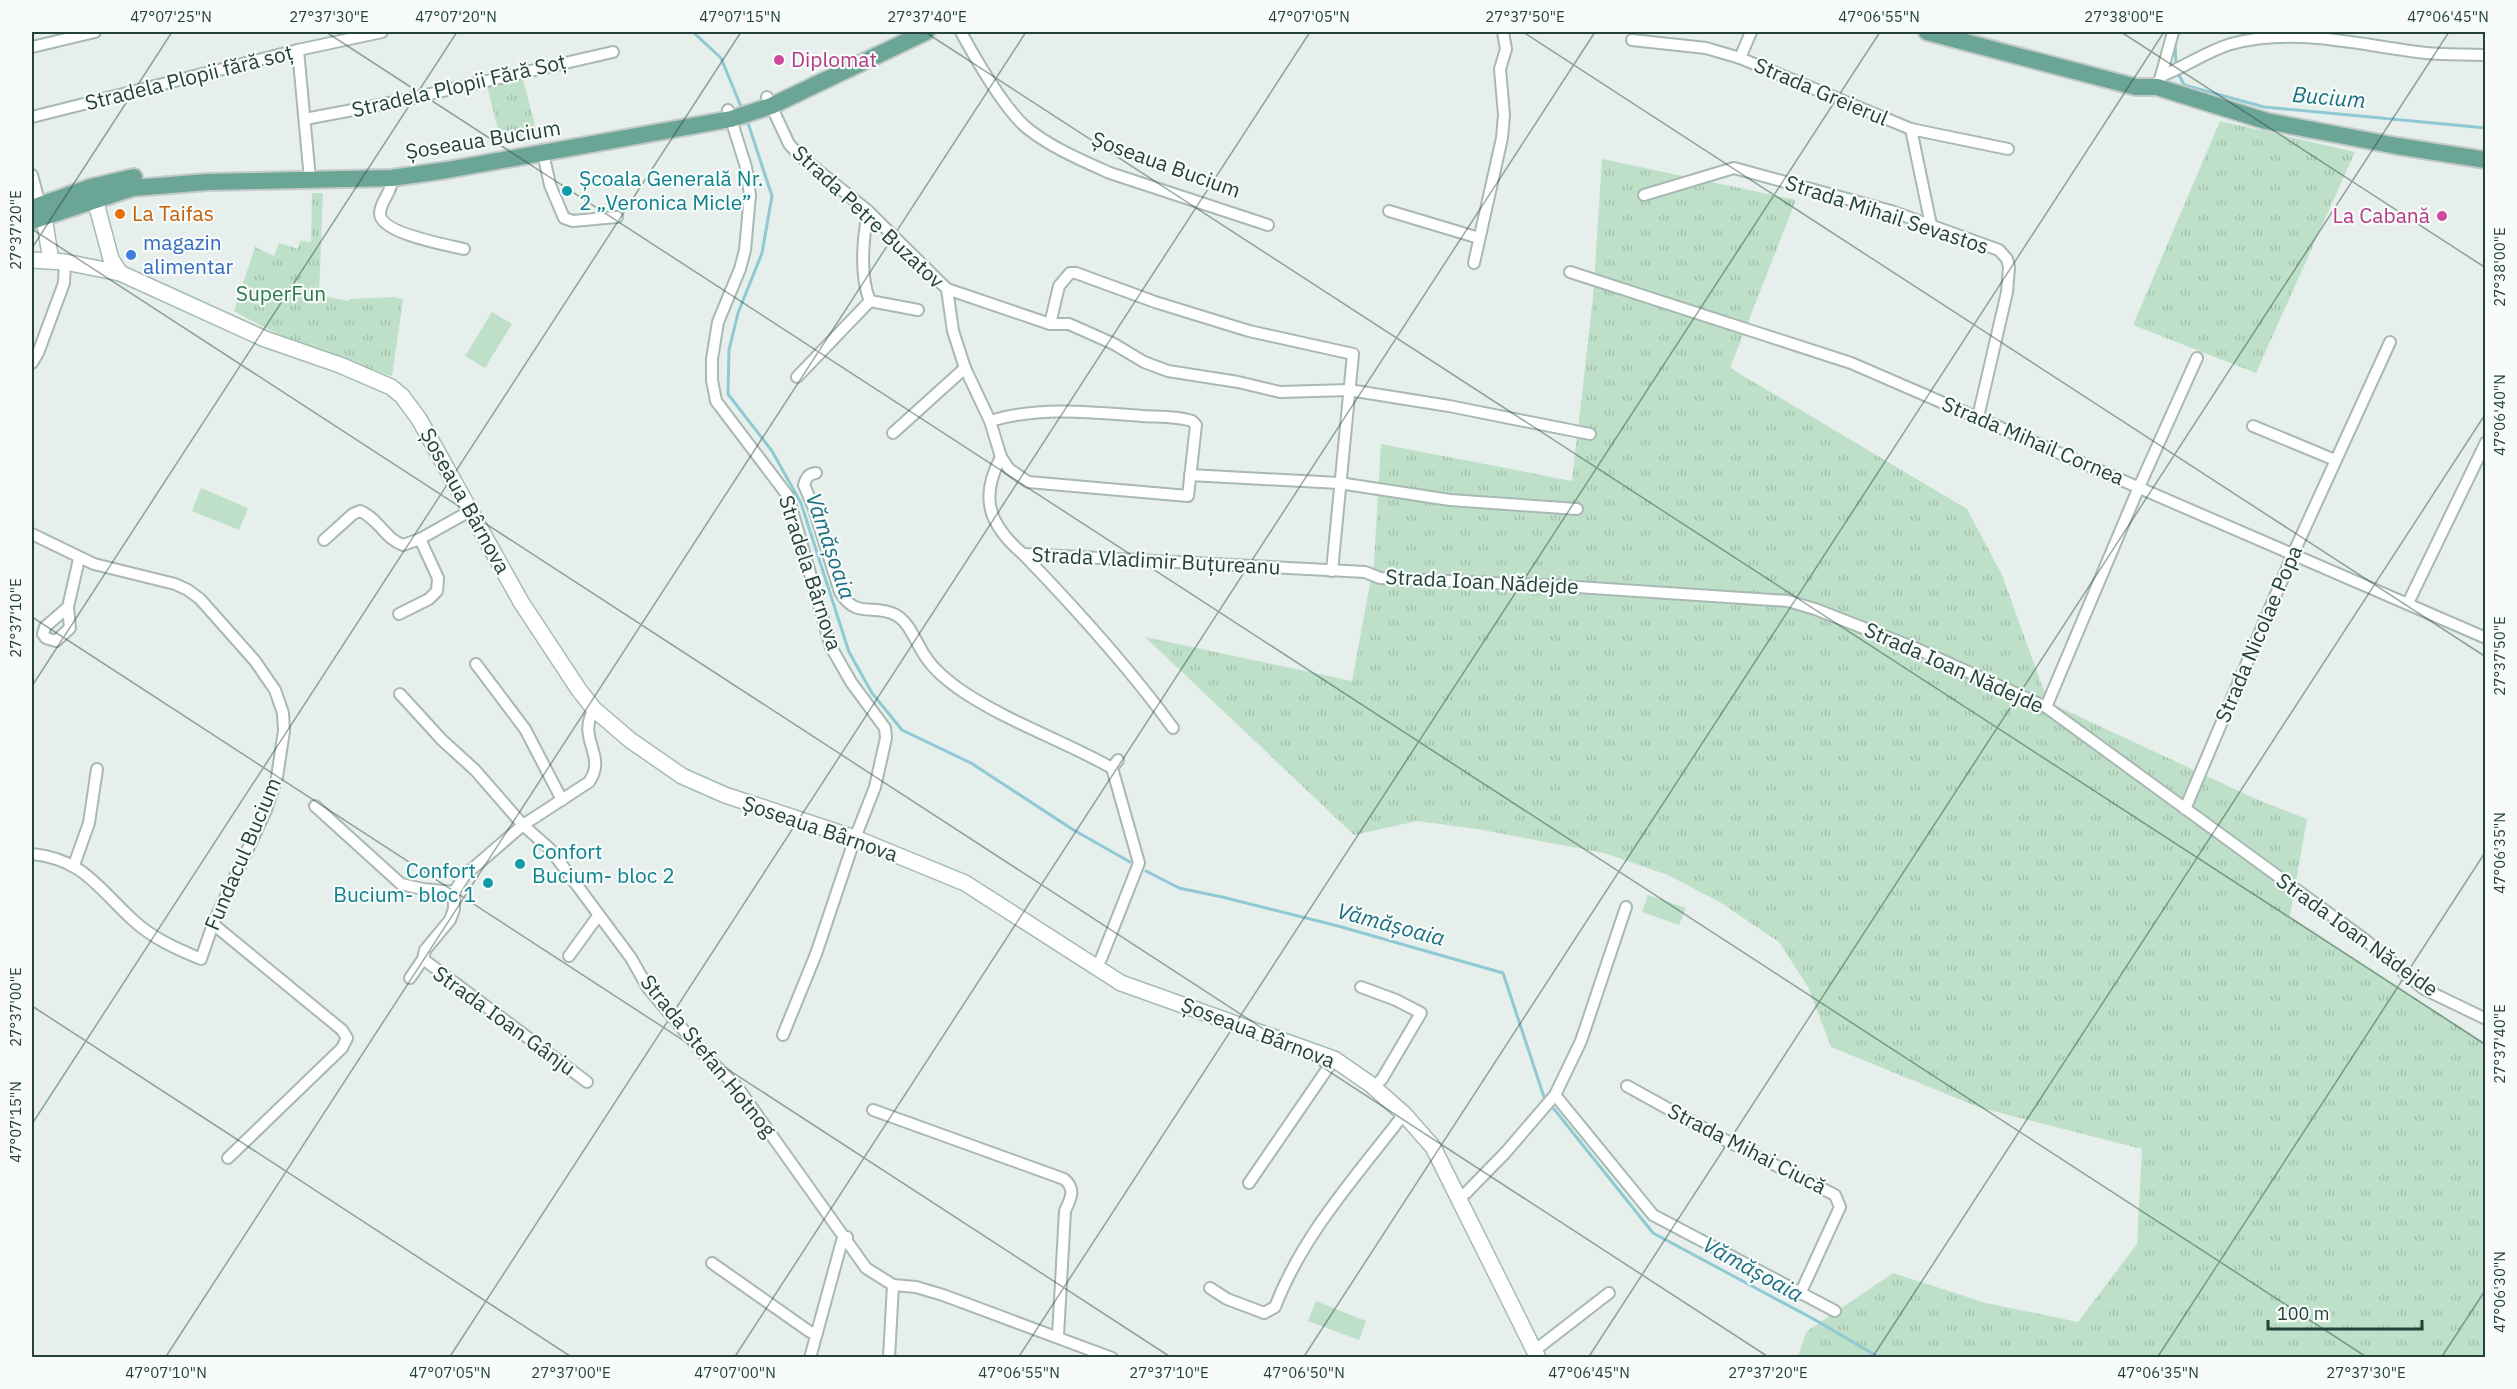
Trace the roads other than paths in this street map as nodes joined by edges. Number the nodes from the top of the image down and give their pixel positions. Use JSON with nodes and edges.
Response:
{"nodes":[{"id":1,"x":95,"y":32,"type":"edge"},
{"id":2,"x":382,"y":32,"type":"edge"},
{"id":3,"x":902,"y":32,"type":"edge"},
{"id":4,"x":926,"y":32,"type":"edge"},
{"id":5,"x":962,"y":32,"type":"edge"},
{"id":6,"x":1503,"y":32,"type":"edge"},
{"id":7,"x":1751,"y":32,"type":"edge"},
{"id":8,"x":1927,"y":32,"type":"edge"},
{"id":9,"x":1968,"y":32,"type":"edge"},
{"id":10,"x":2173,"y":32,"type":"edge"},
{"id":11,"x":2314,"y":35,"type":"edge"},
{"id":12,"x":1632,"y":40,"type":"dead end"},
{"id":13,"x":32,"y":47,"type":"edge"},
{"id":14,"x":298,"y":50,"type":"junction"},
{"id":15,"x":613,"y":52,"type":"dead end"},
{"id":16,"x":2486,"y":55,"type":"edge"},
{"id":17,"x":1740,"y":58,"type":"junction"},
{"id":18,"x":2159,"y":82,"type":"junction"},
{"id":19,"x":765,"y":103,"type":"junction"},
{"id":20,"x":731,"y":114,"type":"junction"},
{"id":21,"x":32,"y":117,"type":"edge"},
{"id":22,"x":306,"y":118,"type":"junction"},
{"id":23,"x":1911,"y":129,"type":"junction"},
{"id":24,"x":2008,"y":149,"type":"dead end"},
{"id":25,"x":543,"y":153,"type":"junction"},
{"id":26,"x":2486,"y":160,"type":"edge"},
{"id":27,"x":309,"y":174,"type":"junction"},
{"id":28,"x":32,"y":175,"type":"edge"},
{"id":29,"x":392,"y":178,"type":"junction"},
{"id":30,"x":93,"y":193,"type":"junction"},
{"id":31,"x":1644,"y":195,"type":"dead end"},
{"id":32,"x":868,"y":211,"type":"junction"},
{"id":33,"x":1389,"y":211,"type":"dead end"},
{"id":34,"x":37,"y":213,"type":"edge"},
{"id":35,"x":617,"y":217,"type":"dead end"},
{"id":36,"x":1268,"y":225,"type":"dead end"},
{"id":37,"x":1931,"y":225,"type":"junction"},
{"id":38,"x":1479,"y":238,"type":"junction"},
{"id":39,"x":464,"y":249,"type":"dead end"},
{"id":40,"x":32,"y":260,"type":"edge"},
{"id":41,"x":58,"y":261,"type":"junction"},
{"id":42,"x":1474,"y":263,"type":"dead end"},
{"id":43,"x":1570,"y":272,"type":"dead end"},
{"id":44,"x":120,"y":273,"type":"junction"},
{"id":45,"x":947,"y":289,"type":"junction"},
{"id":46,"x":870,"y":302,"type":"junction"},
{"id":47,"x":918,"y":310,"type":"dead end"},
{"id":48,"x":1050,"y":324,"type":"junction"},
{"id":49,"x":2390,"y":342,"type":"dead end"},
{"id":50,"x":2197,"y":358,"type":"dead end"},
{"id":51,"x":32,"y":363,"type":"edge"},
{"id":52,"x":965,"y":368,"type":"junction"},
{"id":53,"x":797,"y":377,"type":"dead end"},
{"id":54,"x":1349,"y":390,"type":"junction"},
{"id":55,"x":1978,"y":417,"type":"junction"},
{"id":56,"x":990,"y":421,"type":"junction"},
{"id":57,"x":2253,"y":426,"type":"dead end"},
{"id":58,"x":893,"y":433,"type":"dead end"},
{"id":59,"x":1590,"y":434,"type":"dead end"},
{"id":60,"x":2486,"y":442,"type":"edge"},
{"id":61,"x":1001,"y":457,"type":"junction"},
{"id":62,"x":2335,"y":460,"type":"junction"},
{"id":63,"x":816,"y":473,"type":"dead end"},
{"id":64,"x":1190,"y":475,"type":"junction"},
{"id":65,"x":1339,"y":483,"type":"junction"},
{"id":66,"x":2139,"y":487,"type":"junction"},
{"id":67,"x":1577,"y":509,"type":"dead end"},
{"id":68,"x":470,"y":511,"type":"junction"},
{"id":69,"x":32,"y":534,"type":"edge"},
{"id":70,"x":420,"y":539,"type":"junction"},
{"id":71,"x":324,"y":540,"type":"dead end"},
{"id":72,"x":1023,"y":554,"type":"junction"},
{"id":73,"x":2293,"y":554,"type":"junction"},
{"id":74,"x":79,"y":559,"type":"junction"},
{"id":75,"x":1332,"y":571,"type":"junction"},
{"id":76,"x":1365,"y":572,"type":"joint"},
{"id":77,"x":2408,"y":603,"type":"junction"},
{"id":78,"x":68,"y":607,"type":"dead end"},
{"id":79,"x":399,"y":614,"type":"dead end"},
{"id":80,"x":2486,"y":638,"type":"edge"},
{"id":81,"x":476,"y":664,"type":"dead end"},
{"id":82,"x":400,"y":694,"type":"dead end"},
{"id":83,"x":2046,"y":707,"type":"junction"},
{"id":84,"x":594,"y":709,"type":"junction"},
{"id":85,"x":1173,"y":728,"type":"dead end"},
{"id":86,"x":97,"y":768,"type":"dead end"},
{"id":87,"x":562,"y":800,"type":"junction"},
{"id":88,"x":315,"y":806,"type":"dead end"},
{"id":89,"x":2185,"y":808,"type":"junction"},
{"id":90,"x":523,"y":825,"type":"junction"},
{"id":91,"x":855,"y":838,"type":"junction"},
{"id":92,"x":32,"y":854,"type":"edge"},
{"id":93,"x":74,"y":865,"type":"junction"},
{"id":94,"x":454,"y":892,"type":"junction"},
{"id":95,"x":1626,"y":907,"type":"dead end"},
{"id":96,"x":598,"y":915,"type":"junction"},
{"id":97,"x":213,"y":924,"type":"junction"},
{"id":98,"x":569,"y":956,"type":"dead end"},
{"id":99,"x":423,"y":959,"type":"junction"},
{"id":100,"x":1095,"y":968,"type":"junction"},
{"id":101,"x":410,"y":978,"type":"dead end"},
{"id":102,"x":1360,"y":987,"type":"dead end"},
{"id":103,"x":2486,"y":1019,"type":"edge"},
{"id":104,"x":783,"y":1035,"type":"dead end"},
{"id":105,"x":1334,"y":1059,"type":"junction"},
{"id":106,"x":587,"y":1082,"type":"dead end"},
{"id":107,"x":1627,"y":1086,"type":"dead end"},
{"id":108,"x":1374,"y":1087,"type":"junction"},
{"id":109,"x":1555,"y":1095,"type":"junction"},
{"id":110,"x":873,"y":1110,"type":"dead end"},
{"id":111,"x":1404,"y":1114,"type":"junction"},
{"id":112,"x":228,"y":1158,"type":"dead end"},
{"id":113,"x":1249,"y":1184,"type":"dead end"},
{"id":114,"x":1459,"y":1196,"type":"junction"},
{"id":115,"x":847,"y":1238,"type":"junction"},
{"id":116,"x":712,"y":1263,"type":"dead end"},
{"id":117,"x":893,"y":1285,"type":"junction"},
{"id":118,"x":1209,"y":1288,"type":"dead end"},
{"id":119,"x":1609,"y":1293,"type":"dead end"},
{"id":120,"x":1800,"y":1293,"type":"junction"},
{"id":121,"x":1835,"y":1311,"type":"dead end"},
{"id":122,"x":817,"y":1333,"type":"junction"},
{"id":123,"x":1058,"y":1336,"type":"junction"},
{"id":124,"x":1536,"y":1354,"type":"edge"},
{"id":125,"x":810,"y":1358,"type":"edge"},
{"id":126,"x":889,"y":1358,"type":"edge"},
{"id":127,"x":1112,"y":1358,"type":"edge"}],
"edges":[{"from":1,"to":13,"type":"street"},
{"from":2,"to":14,"type":"street","name":"Stradela Plopii fără soț"},
{"from":3,"to":19,"type":"main road","name":"Șoseaua Bucium"},
{"from":4,"to":19,"type":"main road","name":"Șoseaua Bucium"},
{"from":5,"to":36,"type":"street","name":"Șoseaua Bucium"},
{"from":6,"to":38,"type":"street"},
{"from":7,"to":17,"type":"street"},
{"from":8,"to":18,"type":"main road"},
{"from":9,"to":18,"type":"main road"},
{"from":10,"to":18,"type":"street"},
{"from":11,"to":16,"type":"street"},
{"from":11,"to":18,"type":"street"},
{"from":12,"to":17,"type":"street","name":"Strada Greierul"},
{"from":14,"to":21,"type":"street","name":"Stradela Plopii fără soț"},
{"from":14,"to":22,"type":"street","name":"Stradela Plopii Fără Soț"},
{"from":15,"to":22,"type":"street","name":"Stradela Plopii Fără Soț"},
{"from":17,"to":23,"type":"street","name":"Strada Greierul"},
{"from":18,"to":26,"type":"main road"},
{"from":19,"to":20,"type":"main road","name":"Șoseaua Bucium"},
{"from":19,"to":32,"type":"street","name":"Strada Petre Buzatov"},
{"from":20,"to":25,"type":"main road","name":"Șoseaua Bucium"},
{"from":20,"to":27,"type":"main road","name":"Șoseaua Bucium"},
{"from":20,"to":91,"type":"street","name":"Stradela Bârnova"},
{"from":22,"to":27,"type":"street","name":"Stradela Plopii Fără Soț"},
{"from":23,"to":24,"type":"street","name":"Strada Greierul"},
{"from":23,"to":37,"type":"street"},
{"from":25,"to":29,"type":"main road","name":"Șoseaua Bucium"},
{"from":25,"to":35,"type":"street"},
{"from":27,"to":29,"type":"main road","name":"Șoseaua Bucium"},
{"from":27,"to":30,"type":"main road","name":"Șoseaua Bucium"},
{"from":28,"to":34,"type":"street"},
{"from":29,"to":39,"type":"street"},
{"from":30,"to":34,"type":"main road","name":"Șoseaua Bucium"},
{"from":30,"to":44,"type":"main road"},
{"from":31,"to":37,"type":"street","name":"Strada Mihail Sevastos"},
{"from":32,"to":45,"type":"street","name":"Strada Petre Buzatov"},
{"from":32,"to":46,"type":"street"},
{"from":33,"to":38,"type":"street"},
{"from":34,"to":41,"type":"main road"},
{"from":37,"to":55,"type":"street","name":"Strada Mihail Sevastos"},
{"from":38,"to":42,"type":"street"},
{"from":40,"to":41,"type":"main road","name":"Șoseaua Bârnova"},
{"from":41,"to":44,"type":"main road","name":"Șoseaua Bârnova"},
{"from":41,"to":51,"type":"street"},
{"from":43,"to":55,"type":"street","name":"Strada Mihail Cornea"},
{"from":44,"to":68,"type":"main road","name":"Șoseaua Bârnova"},
{"from":45,"to":48,"type":"street"},
{"from":45,"to":52,"type":"street","name":"Strada Petre Buzatov"},
{"from":46,"to":47,"type":"street"},
{"from":46,"to":53,"type":"street"},
{"from":48,"to":54,"type":"street"},
{"from":48,"to":54,"type":"street"},
{"from":49,"to":62,"type":"street","name":"Strada Nicolae Popa"},
{"from":50,"to":66,"type":"street"},
{"from":52,"to":56,"type":"street","name":"Strada Petre Buzatov"},
{"from":52,"to":58,"type":"street"},
{"from":54,"to":59,"type":"street"},
{"from":54,"to":65,"type":"street"},
{"from":55,"to":66,"type":"street","name":"Strada Mihail Cornea"},
{"from":56,"to":61,"type":"street","name":"Strada Petre Buzatov"},
{"from":56,"to":64,"type":"street"},
{"from":57,"to":62,"type":"street"},
{"from":60,"to":77,"type":"street"},
{"from":61,"to":64,"type":"street","name":"Strada Petre Buzatov"},
{"from":61,"to":72,"type":"street","name":"Strada Vladimir Buțureanu"},
{"from":62,"to":73,"type":"street","name":"Strada Nicolae Popa"},
{"from":63,"to":100,"type":"street"},
{"from":64,"to":65,"type":"street"},
{"from":65,"to":67,"type":"street"},
{"from":65,"to":75,"type":"street"},
{"from":66,"to":73,"type":"street","name":"Strada Mihail Cornea"},
{"from":66,"to":83,"type":"street"},
{"from":68,"to":70,"type":"street"},
{"from":68,"to":84,"type":"main road","name":"Șoseaua Bârnova"},
{"from":69,"to":74,"type":"street","name":"Fundacul Bucium"},
{"from":70,"to":71,"type":"street"},
{"from":70,"to":79,"type":"street"},
{"from":72,"to":75,"type":"street","name":"Strada Vladimir Buțureanu"},
{"from":72,"to":85,"type":"street"},
{"from":73,"to":77,"type":"street","name":"Strada Mihail Cornea"},
{"from":73,"to":89,"type":"street","name":"Strada Nicolae Popa"},
{"from":74,"to":78,"type":"street"},
{"from":74,"to":97,"type":"street","name":"Fundacul Bucium"},
{"from":75,"to":76,"type":"street","name":"Strada Vladimir Buțureanu"},
{"from":76,"to":83,"type":"street","name":"Strada Ioan Nădejde"},
{"from":77,"to":80,"type":"street","name":"Strada Mihail Cornea"},
{"from":81,"to":87,"type":"street"},
{"from":82,"to":90,"type":"street","name":"Strada Stefan Hotnog"},
{"from":83,"to":89,"type":"street","name":"Strada Ioan Nădejde"},
{"from":84,"to":87,"type":"street"},
{"from":84,"to":91,"type":"main road","name":"Șoseaua Bârnova"},
{"from":86,"to":93,"type":"street"},
{"from":87,"to":90,"type":"street"},
{"from":88,"to":94,"type":"street"},
{"from":89,"to":103,"type":"street","name":"Strada Ioan Nădejde"},
{"from":90,"to":94,"type":"street"},
{"from":90,"to":96,"type":"street","name":"Strada Stefan Hotnog"},
{"from":91,"to":100,"type":"main road","name":"Șoseaua Bârnova"},
{"from":91,"to":104,"type":"street","name":"Stradela Bârnova"},
{"from":92,"to":93,"type":"street"},
{"from":93,"to":97,"type":"street","name":"Fundacul Bucium"},
{"from":94,"to":99,"type":"street"},
{"from":95,"to":109,"type":"street"},
{"from":96,"to":98,"type":"street"},
{"from":96,"to":115,"type":"street","name":"Strada Stefan Hotnog"},
{"from":97,"to":112,"type":"street"},
{"from":99,"to":101,"type":"street"},
{"from":99,"to":106,"type":"street","name":"Strada Ioan Gânju"},
{"from":100,"to":105,"type":"main road","name":"Șoseaua Bârnova"},
{"from":102,"to":108,"type":"street"},
{"from":105,"to":108,"type":"main road","name":"Șoseaua Bârnova"},
{"from":105,"to":113,"type":"street"},
{"from":107,"to":120,"type":"street","name":"Strada Mihai Ciucă"},
{"from":108,"to":111,"type":"main road","name":"Șoseaua Bârnova"},
{"from":109,"to":114,"type":"street"},
{"from":109,"to":120,"type":"street"},
{"from":110,"to":123,"type":"street"},
{"from":111,"to":114,"type":"main road","name":"Șoseaua Bârnova"},
{"from":111,"to":118,"type":"street"},
{"from":114,"to":124,"type":"main road","name":"Șoseaua Bârnova"},
{"from":115,"to":117,"type":"street","name":"Strada Stefan Hotnog"},
{"from":115,"to":122,"type":"street"},
{"from":116,"to":122,"type":"street"},
{"from":117,"to":123,"type":"street"},
{"from":117,"to":126,"type":"street"},
{"from":119,"to":124,"type":"street"},
{"from":120,"to":121,"type":"street"},
{"from":122,"to":125,"type":"street"},
{"from":123,"to":127,"type":"street"}]}
